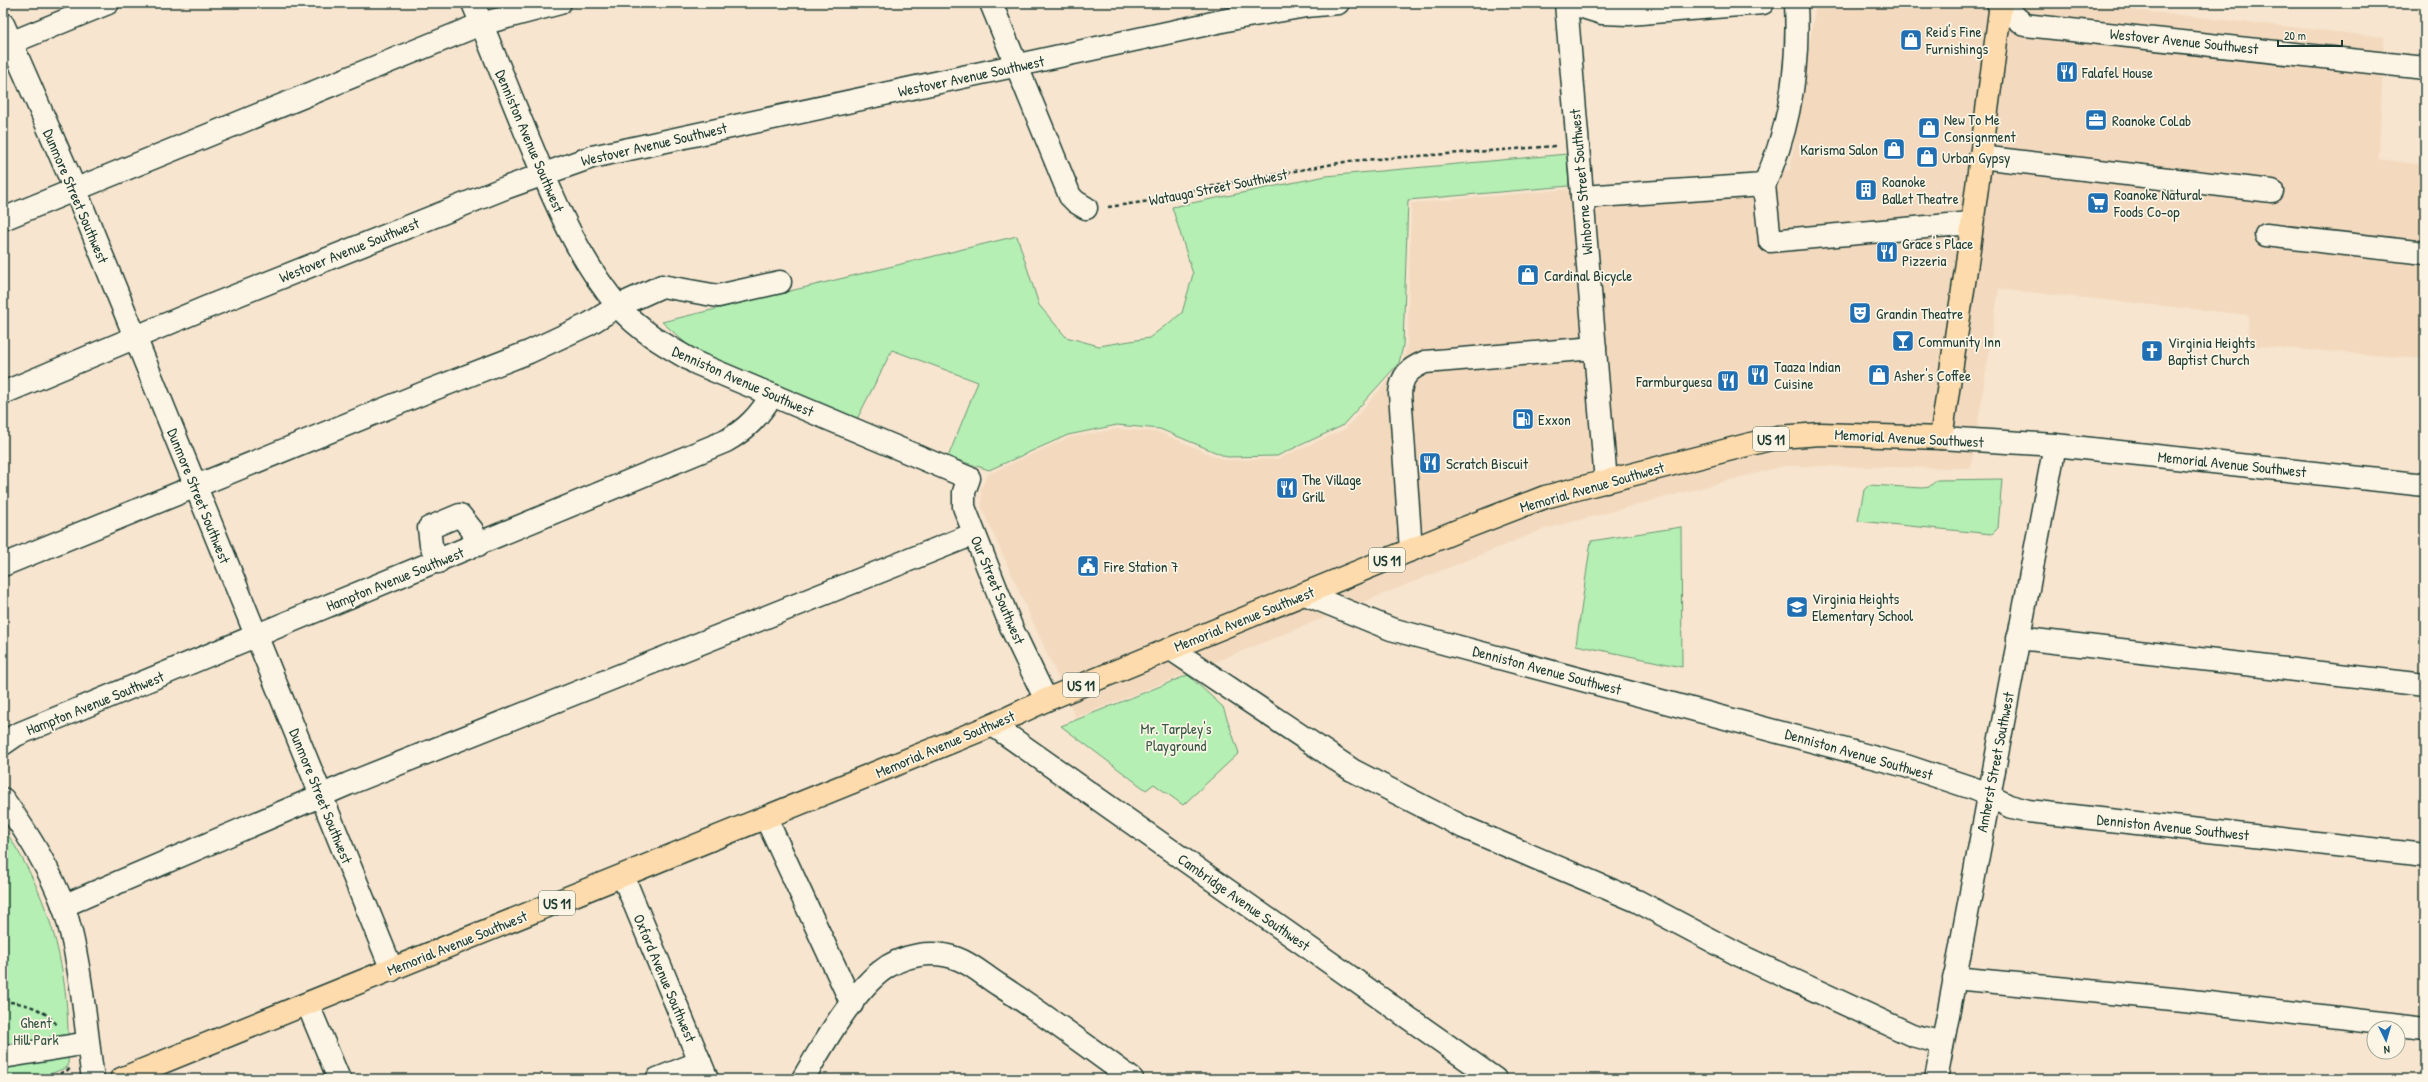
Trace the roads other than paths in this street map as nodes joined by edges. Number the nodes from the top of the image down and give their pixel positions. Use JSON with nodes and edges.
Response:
{"nodes":[{"id":1,"x":108,"y":3,"type":"edge"},
{"id":2,"x":473,"y":3,"type":"edge"},
{"id":3,"x":560,"y":3,"type":"edge"},
{"id":4,"x":991,"y":3,"type":"edge"},
{"id":5,"x":1338,"y":3,"type":"edge"},
{"id":6,"x":1566,"y":3,"type":"edge"},
{"id":7,"x":1570,"y":3,"type":"edge"},
{"id":8,"x":1763,"y":3,"type":"edge"},
{"id":9,"x":1796,"y":3,"type":"edge"},
{"id":10,"x":2000,"y":4,"type":"edge"},
{"id":11,"x":481,"y":24,"type":"junction"},
{"id":12,"x":6,"y":38,"type":"edge"},
{"id":13,"x":1017,"y":67,"type":"junction"},
{"id":14,"x":2425,"y":68,"type":"edge"},
{"id":15,"x":1980,"y":157,"type":"junction"},
{"id":16,"x":543,"y":174,"type":"junction"},
{"id":17,"x":1764,"y":185,"type":"junction"},
{"id":18,"x":75,"y":189,"type":"junction"},
{"id":19,"x":2272,"y":191,"type":"dead end"},
{"id":20,"x":1582,"y":197,"type":"junction"},
{"id":21,"x":1086,"y":208,"type":"road end"},
{"id":22,"x":3,"y":219,"type":"edge"},
{"id":23,"x":1971,"y":223,"type":"junction"},
{"id":24,"x":2266,"y":235,"type":"dead end"},
{"id":25,"x":2425,"y":253,"type":"edge"},
{"id":26,"x":780,"y":282,"type":"dead end"},
{"id":27,"x":618,"y":306,"type":"junction"},
{"id":28,"x":134,"y":338,"type":"junction"},
{"id":29,"x":1595,"y":348,"type":"junction"},
{"id":30,"x":3,"y":393,"type":"edge"},
{"id":31,"x":772,"y":395,"type":"junction"},
{"id":32,"x":1941,"y":438,"type":"junction"},
{"id":33,"x":2055,"y":446,"type":"junction"},
{"id":34,"x":968,"y":478,"type":"joint"},
{"id":35,"x":1606,"y":482,"type":"junction"},
{"id":36,"x":2425,"y":484,"type":"edge"},
{"id":37,"x":195,"y":487,"type":"junction"},
{"id":38,"x":974,"y":534,"type":"junction"},
{"id":39,"x":478,"y":545,"type":"junction"},
{"id":40,"x":1411,"y":550,"type":"junction"},
{"id":41,"x":438,"y":562,"type":"junction"},
{"id":42,"x":3,"y":565,"type":"edge"},
{"id":43,"x":1305,"y":594,"type":"junction"},
{"id":44,"x":256,"y":636,"type":"junction"},
{"id":45,"x":2018,"y":638,"type":"junction"},
{"id":46,"x":1171,"y":649,"type":"junction"},
{"id":47,"x":2425,"y":684,"type":"edge"},
{"id":48,"x":1046,"y":700,"type":"junction"},
{"id":49,"x":993,"y":725,"type":"junction"},
{"id":50,"x":3,"y":744,"type":"edge"},
{"id":51,"x":1988,"y":795,"type":"junction"},
{"id":52,"x":320,"y":796,"type":"junction"},
{"id":53,"x":3,"y":799,"type":"edge"},
{"id":54,"x":766,"y":818,"type":"junction"},
{"id":55,"x":2425,"y":855,"type":"edge"},
{"id":56,"x":623,"y":876,"type":"junction"},
{"id":57,"x":63,"y":906,"type":"junction"},
{"id":58,"x":392,"y":970,"type":"junction"},
{"id":59,"x":1954,"y":978,"type":"junction"},
{"id":60,"x":852,"y":1004,"type":"junction"},
{"id":61,"x":308,"y":1005,"type":"junction"},
{"id":62,"x":2425,"y":1028,"type":"edge"},
{"id":63,"x":1942,"y":1043,"type":"junction"},
{"id":64,"x":80,"y":1044,"type":"junction"},
{"id":65,"x":3,"y":1057,"type":"edge"},
{"id":66,"x":704,"y":1070,"type":"edge"},
{"id":67,"x":93,"y":1079,"type":"edge"},
{"id":68,"x":121,"y":1079,"type":"edge"},
{"id":69,"x":340,"y":1079,"type":"edge"},
{"id":70,"x":657,"y":1079,"type":"edge"},
{"id":71,"x":803,"y":1079,"type":"edge"},
{"id":72,"x":1132,"y":1079,"type":"edge"},
{"id":73,"x":1495,"y":1079,"type":"edge"},
{"id":74,"x":1936,"y":1079,"type":"edge"}],
"edges":[{"from":1,"to":12,"type":"street"},
{"from":2,"to":11,"type":"street","name":"Denniston Avenue Southwest"},
{"from":3,"to":11,"type":"street"},
{"from":4,"to":13,"type":"street"},
{"from":5,"to":13,"type":"street","name":"Westover Avenue Southwest"},
{"from":6,"to":20,"type":"street","name":"Winborne Street Southwest"},
{"from":7,"to":8,"type":"street"},
{"from":9,"to":17,"type":"street"},
{"from":10,"to":14,"type":"street","name":"Westover Avenue Southwest"},
{"from":10,"to":15,"type":"main road"},
{"from":11,"to":16,"type":"street","name":"Denniston Avenue Southwest"},
{"from":11,"to":18,"type":"street"},
{"from":12,"to":18,"type":"street","name":"Dunmore Street Southwest"},
{"from":13,"to":16,"type":"street","name":"Westover Avenue Southwest"},
{"from":13,"to":21,"type":"street"},
{"from":15,"to":19,"type":"street"},
{"from":15,"to":23,"type":"main road"},
{"from":16,"to":27,"type":"street","name":"Denniston Avenue Southwest"},
{"from":16,"to":28,"type":"street","name":"Westover Avenue Southwest"},
{"from":17,"to":20,"type":"street"},
{"from":17,"to":23,"type":"street"},
{"from":18,"to":22,"type":"street"},
{"from":18,"to":28,"type":"street","name":"Dunmore Street Southwest"},
{"from":20,"to":29,"type":"street","name":"Winborne Street Southwest"},
{"from":23,"to":32,"type":"main road"},
{"from":24,"to":25,"type":"street"},
{"from":26,"to":27,"type":"street"},
{"from":27,"to":31,"type":"street","name":"Denniston Avenue Southwest"},
{"from":27,"to":37,"type":"street"},
{"from":28,"to":30,"type":"street","name":"Westover Avenue Southwest"},
{"from":28,"to":37,"type":"street","name":"Dunmore Street Southwest"},
{"from":29,"to":35,"type":"street","name":"Winborne Street Southwest"},
{"from":29,"to":40,"type":"street"},
{"from":31,"to":34,"type":"street","name":"Denniston Avenue Southwest"},
{"from":31,"to":39,"type":"street","name":"Hampton Avenue Southwest"},
{"from":32,"to":33,"type":"street","name":"Memorial Avenue Southwest"},
{"from":32,"to":35,"type":"main road","name":"Memorial Avenue Southwest","number":"US 11"},
{"from":33,"to":36,"type":"street","name":"Memorial Avenue Southwest"},
{"from":33,"to":45,"type":"street","name":"Amherst Street Southwest"},
{"from":34,"to":38,"type":"street","name":"Our Street Southwest"},
{"from":35,"to":40,"type":"main road","name":"Memorial Avenue Southwest","number":"US 11"},
{"from":37,"to":42,"type":"street"},
{"from":37,"to":44,"type":"street","name":"Dunmore Street Southwest"},
{"from":38,"to":48,"type":"street","name":"Our Street Southwest"},
{"from":38,"to":52,"type":"street"},
{"from":39,"to":41,"type":"street","name":"Hampton Avenue Southwest"},
{"from":39,"to":41,"type":"street"},
{"from":40,"to":43,"type":"main road","name":"Memorial Avenue Southwest","number":"US 11"},
{"from":41,"to":44,"type":"street","name":"Hampton Avenue Southwest"},
{"from":43,"to":46,"type":"main road","name":"Memorial Avenue Southwest","number":"US 11"},
{"from":43,"to":51,"type":"street","name":"Denniston Avenue Southwest"},
{"from":44,"to":50,"type":"street","name":"Hampton Avenue Southwest"},
{"from":44,"to":52,"type":"street","name":"Dunmore Street Southwest"},
{"from":45,"to":47,"type":"street"},
{"from":45,"to":51,"type":"street","name":"Amherst Street Southwest"},
{"from":46,"to":48,"type":"main road","name":"Memorial Avenue Southwest","number":"US 11"},
{"from":46,"to":63,"type":"street"},
{"from":48,"to":49,"type":"main road","name":"Memorial Avenue Southwest","number":"US 11"},
{"from":49,"to":54,"type":"main road","name":"Memorial Avenue Southwest","number":"US 11"},
{"from":49,"to":73,"type":"street","name":"Cambridge Avenue Southwest"},
{"from":51,"to":55,"type":"street","name":"Denniston Avenue Southwest"},
{"from":51,"to":59,"type":"street","name":"Amherst Street Southwest"},
{"from":52,"to":57,"type":"street"},
{"from":52,"to":58,"type":"street","name":"Dunmore Street Southwest"},
{"from":53,"to":57,"type":"street"},
{"from":54,"to":56,"type":"main road","name":"Memorial Avenue Southwest","number":"US 11"},
{"from":54,"to":60,"type":"street"},
{"from":56,"to":58,"type":"main road","name":"Memorial Avenue Southwest","number":"US 11"},
{"from":56,"to":66,"type":"street","name":"Oxford Avenue Southwest"},
{"from":57,"to":64,"type":"street"},
{"from":58,"to":61,"type":"main road","name":"Memorial Avenue Southwest","number":"US 11"},
{"from":59,"to":62,"type":"street"},
{"from":59,"to":63,"type":"street","name":"Amherst Street Southwest"},
{"from":60,"to":71,"type":"street"},
{"from":60,"to":72,"type":"street"},
{"from":61,"to":68,"type":"main road","name":"Memorial Avenue Southwest","number":"US 11"},
{"from":61,"to":69,"type":"street"},
{"from":63,"to":74,"type":"street","name":"Amherst Street Southwest"},
{"from":64,"to":65,"type":"street"},
{"from":64,"to":67,"type":"street"},
{"from":66,"to":70,"type":"street"}]}
